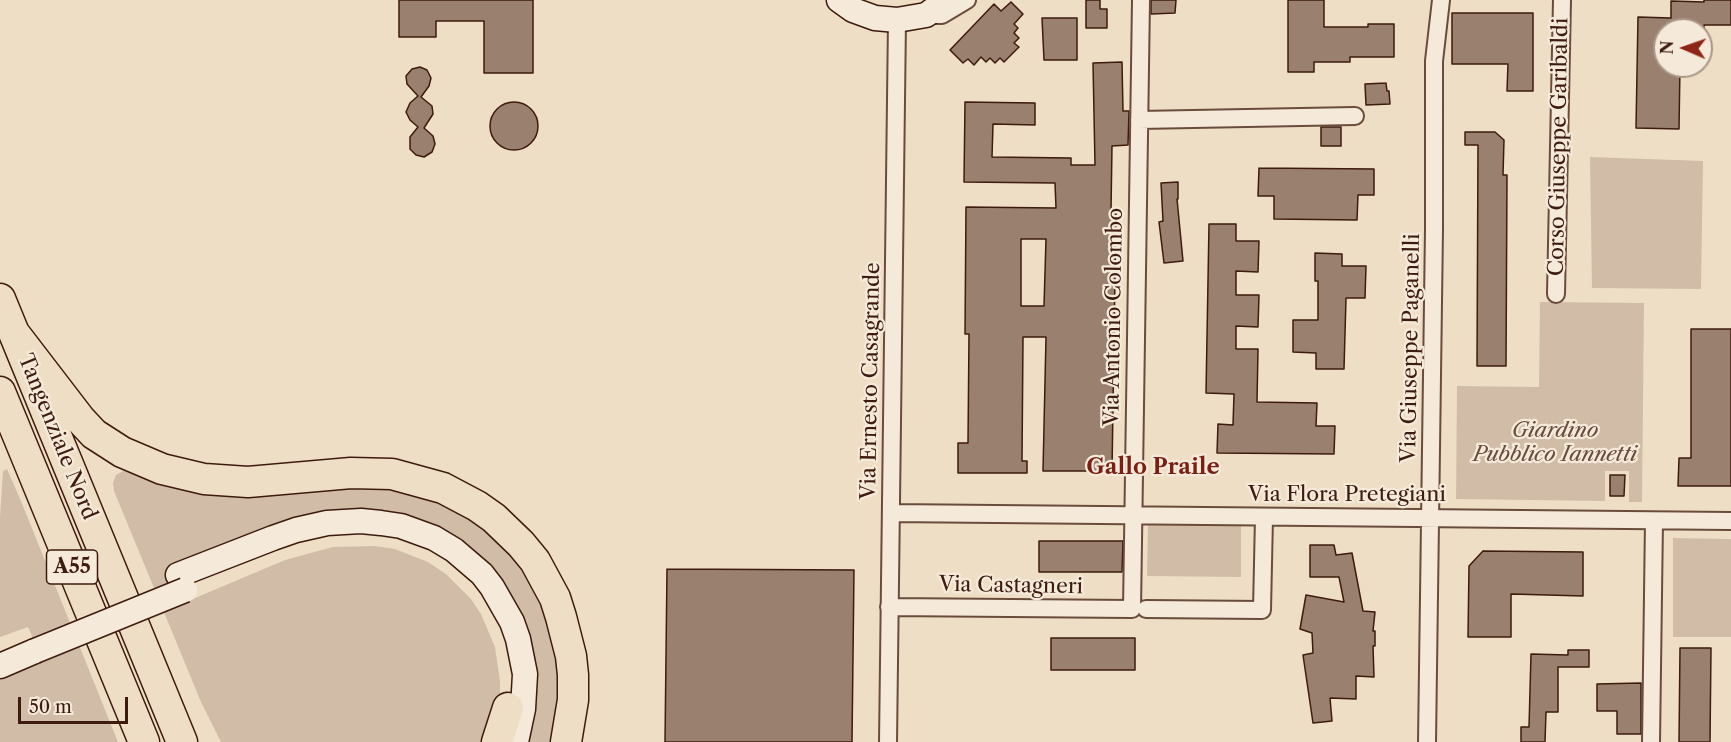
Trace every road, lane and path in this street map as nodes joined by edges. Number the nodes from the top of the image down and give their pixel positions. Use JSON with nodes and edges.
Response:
{"nodes":[{"id":1,"x":839,"y":0,"type":"edge"},
{"id":2,"x":947,"y":0,"type":"edge"},
{"id":3,"x":967,"y":0,"type":"edge"},
{"id":4,"x":1141,"y":0,"type":"edge"},
{"id":5,"x":1427,"y":0,"type":"edge"},
{"id":6,"x":1441,"y":0,"type":"edge"},
{"id":7,"x":1562,"y":0,"type":"edge"},
{"id":8,"x":927,"y":15,"type":"junction"},
{"id":9,"x":897,"y":20,"type":"junction"},
{"id":10,"x":1434,"y":62,"type":"junction"},
{"id":11,"x":1355,"y":116,"type":"dead end"},
{"id":12,"x":1139,"y":120,"type":"junction"},
{"id":13,"x":1556,"y":294,"type":"dead end"},
{"id":14,"x":0,"y":299,"type":"edge"},
{"id":15,"x":14,"y":333,"type":"junction"},
{"id":16,"x":0,"y":392,"type":"edge"},
{"id":17,"x":891,"y":513,"type":"junction"},
{"id":18,"x":1134,"y":516,"type":"junction"},
{"id":19,"x":1264,"y":517,"type":"junction"},
{"id":20,"x":1431,"y":518,"type":"junction"},
{"id":21,"x":1654,"y":521,"type":"junction"},
{"id":22,"x":1731,"y":521,"type":"edge"},
{"id":23,"x":181,"y":582,"type":"junction"},
{"id":24,"x":889,"y":607,"type":"junction"},
{"id":25,"x":1139,"y":609,"type":"junction"},
{"id":26,"x":32,"y":644,"type":"junction"},
{"id":27,"x":0,"y":649,"type":"edge"},
{"id":28,"x":0,"y":666,"type":"edge"},
{"id":29,"x":158,"y":683,"type":"junction"},
{"id":30,"x":508,"y":708,"type":"junction"},
{"id":31,"x":144,"y":742,"type":"edge"},
{"id":32,"x":182,"y":742,"type":"edge"},
{"id":33,"x":206,"y":742,"type":"edge"},
{"id":34,"x":497,"y":742,"type":"edge"},
{"id":35,"x":503,"y":742,"type":"edge"},
{"id":36,"x":516,"y":742,"type":"edge"},
{"id":37,"x":566,"y":742,"type":"edge"},
{"id":38,"x":888,"y":742,"type":"edge"},
{"id":39,"x":1427,"y":742,"type":"edge"},
{"id":40,"x":1651,"y":742,"type":"edge"}],
"edges":[{"from":1,"to":9,"type":"street"},
{"from":2,"to":8,"type":"street"},
{"from":3,"to":8,"type":"street"},
{"from":4,"to":12,"type":"street","name":"Via Antonio Colombo"},
{"from":5,"to":10,"type":"street","name":"Via Giuseppe Paganelli"},
{"from":6,"to":10,"type":"street","name":"Via Giuseppe Paganelli"},
{"from":7,"to":13,"type":"street","name":"Corso Giuseppe Garibaldi"},
{"from":8,"to":9,"type":"street"},
{"from":9,"to":17,"type":"street","name":"Via Ernesto Casagrande"},
{"from":10,"to":20,"type":"street","name":"Via Giuseppe Paganelli"},
{"from":11,"to":12,"type":"street"},
{"from":12,"to":18,"type":"street","name":"Via Antonio Colombo"},
{"from":14,"to":15,"type":"highway","name":"Tangenziale Nord","number":"A55"},
{"from":15,"to":29,"type":"highway","name":"Tangenziale Nord","number":"A55"},
{"from":15,"to":37,"type":"highway"},
{"from":16,"to":31,"type":"highway","name":"Tangenziale Nord","number":"A55"},
{"from":17,"to":18,"type":"street","name":"Via Flora Pretegiani"},
{"from":17,"to":24,"type":"street","name":"Via Ernesto Casagrande"},
{"from":18,"to":19,"type":"street","name":"Via Flora Pretegiani"},
{"from":18,"to":25,"type":"street","name":"Via Antonio Colombo"},
{"from":19,"to":20,"type":"street","name":"Via Flora Pretegiani"},
{"from":19,"to":25,"type":"street","name":"Via Castagneri"},
{"from":20,"to":21,"type":"street","name":"Via Flora Pretegiani"},
{"from":20,"to":39,"type":"street","name":"Via Giuseppe Paganelli"},
{"from":21,"to":22,"type":"street","name":"Via Flora Pretegiani"},
{"from":21,"to":40,"type":"street"},
{"from":23,"to":26,"type":"street"},
{"from":23,"to":30,"type":"street"},
{"from":23,"to":36,"type":"street"},
{"from":24,"to":25,"type":"street","name":"Via Castagneri"},
{"from":24,"to":38,"type":"street","name":"Via Ernesto Casagrande"},
{"from":26,"to":27,"type":"street"},
{"from":26,"to":28,"type":"street"},
{"from":29,"to":32,"type":"highway","name":"Tangenziale Nord","number":"A55"},
{"from":29,"to":33,"type":"highway"},
{"from":30,"to":34,"type":"highway"},
{"from":30,"to":35,"type":"street"}]}
